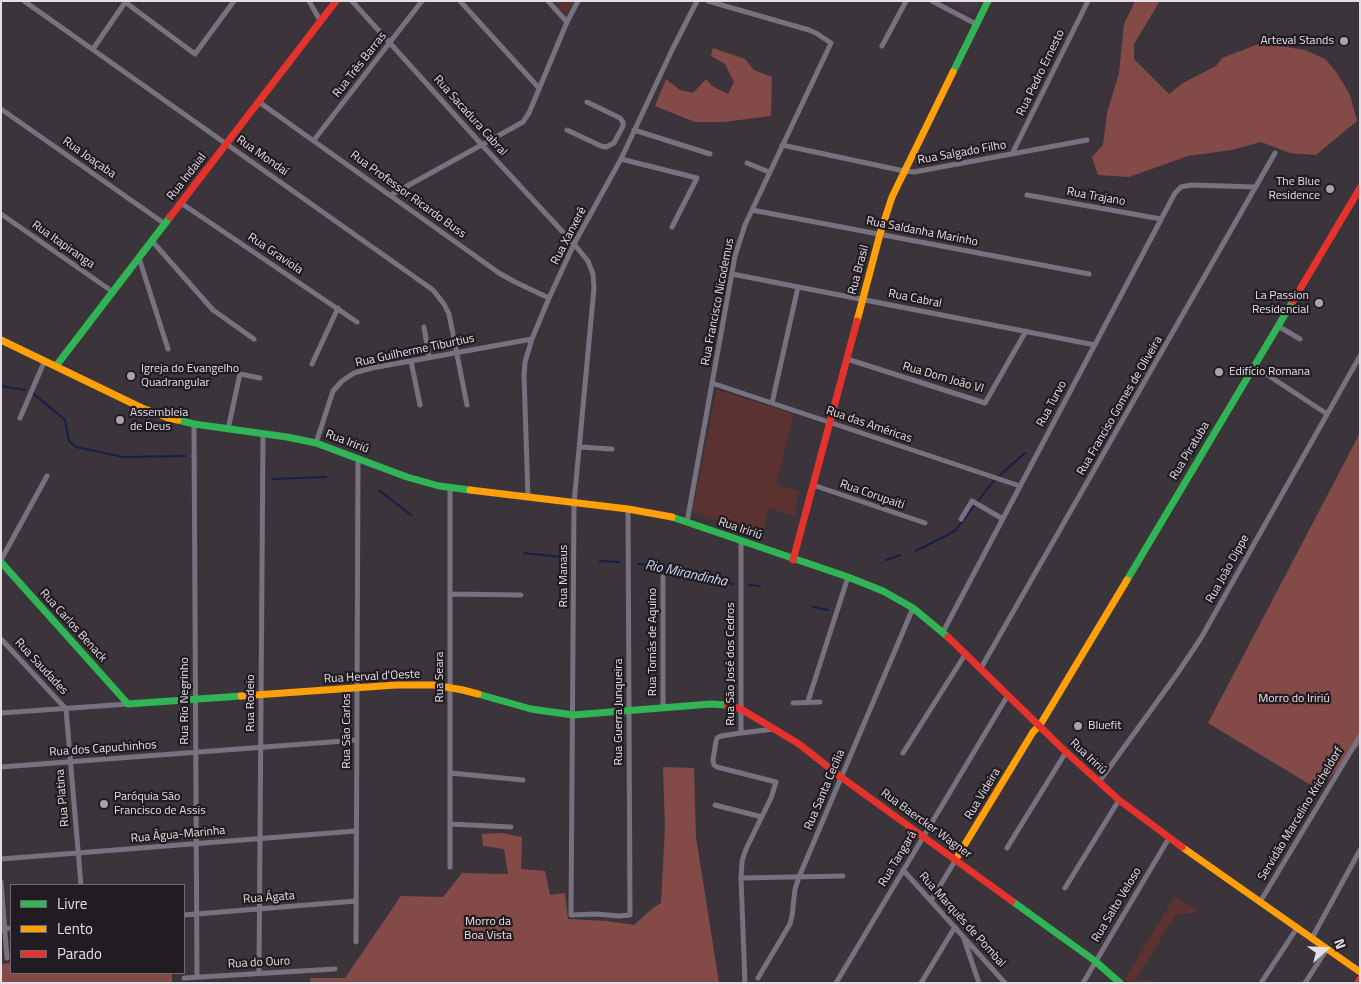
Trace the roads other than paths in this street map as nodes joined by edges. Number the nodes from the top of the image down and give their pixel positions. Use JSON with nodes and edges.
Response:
{"nodes":[{"id":1,"x":24,"y":1,"type":"edge"},
{"id":2,"x":234,"y":1,"type":"edge"},
{"id":3,"x":309,"y":1,"type":"edge"},
{"id":4,"x":336,"y":1,"type":"edge"},
{"id":5,"x":352,"y":1,"type":"edge"},
{"id":6,"x":422,"y":1,"type":"edge"},
{"id":7,"x":460,"y":1,"type":"edge"},
{"id":8,"x":548,"y":1,"type":"edge"},
{"id":9,"x":578,"y":1,"type":"edge"},
{"id":10,"x":697,"y":1,"type":"edge"},
{"id":11,"x":708,"y":1,"type":"edge"},
{"id":12,"x":906,"y":1,"type":"edge"},
{"id":13,"x":932,"y":1,"type":"edge"},
{"id":14,"x":988,"y":1,"type":"edge"},
{"id":15,"x":1088,"y":1,"type":"edge"},
{"id":16,"x":125,"y":2,"type":"edge"},
{"id":17,"x":321,"y":22,"type":"junction"},
{"id":18,"x":567,"y":22,"type":"junction"},
{"id":19,"x":976,"y":24,"type":"junction"},
{"id":20,"x":390,"y":43,"type":"junction"},
{"id":21,"x":882,"y":46,"type":"dead end"},
{"id":22,"x":93,"y":50,"type":"junction"},
{"id":23,"x":539,"y":88,"type":"junction"},
{"id":24,"x":259,"y":102,"type":"junction"},
{"id":25,"x":587,"y":102,"type":"dead end"},
{"id":26,"x":1,"y":109,"type":"edge"},
{"id":27,"x":567,"y":130,"type":"dead end"},
{"id":28,"x":634,"y":130,"type":"junction"},
{"id":29,"x":314,"y":140,"type":"junction"},
{"id":30,"x":616,"y":140,"type":"junction"},
{"id":31,"x":1088,"y":140,"type":"dead end"},
{"id":32,"x":227,"y":144,"type":"junction"},
{"id":33,"x":627,"y":144,"type":"junction"},
{"id":34,"x":482,"y":145,"type":"junction"},
{"id":35,"x":782,"y":146,"type":"junction"},
{"id":36,"x":1275,"y":153,"type":"dead end"},
{"id":37,"x":710,"y":154,"type":"dead end"},
{"id":38,"x":1012,"y":154,"type":"junction"},
{"id":39,"x":621,"y":160,"type":"junction"},
{"id":40,"x":747,"y":163,"type":"dead end"},
{"id":41,"x":904,"y":171,"type":"junction"},
{"id":42,"x":769,"y":172,"type":"junction"},
{"id":43,"x":1256,"y":187,"type":"junction"},
{"id":44,"x":1360,"y":188,"type":"edge"},
{"id":45,"x":391,"y":195,"type":"junction"},
{"id":46,"x":1027,"y":195,"type":"dead end"},
{"id":47,"x":181,"y":203,"type":"junction"},
{"id":48,"x":752,"y":210,"type":"junction"},
{"id":49,"x":1,"y":214,"type":"edge"},
{"id":50,"x":1161,"y":219,"type":"junction"},
{"id":51,"x":165,"y":224,"type":"junction"},
{"id":52,"x":672,"y":227,"type":"dead end"},
{"id":53,"x":880,"y":234,"type":"junction"},
{"id":54,"x":152,"y":241,"type":"junction"},
{"id":55,"x":574,"y":244,"type":"junction"},
{"id":56,"x":139,"y":258,"type":"junction"},
{"id":57,"x":732,"y":274,"type":"junction"},
{"id":58,"x":1089,"y":274,"type":"dead end"},
{"id":59,"x":798,"y":287,"type":"junction"},
{"id":60,"x":113,"y":292,"type":"junction"},
{"id":61,"x":549,"y":298,"type":"junction"},
{"id":62,"x":863,"y":299,"type":"junction"},
{"id":63,"x":338,"y":308,"type":"junction"},
{"id":64,"x":357,"y":322,"type":"dead end"},
{"id":65,"x":1278,"y":326,"type":"junction"},
{"id":66,"x":424,"y":327,"type":"dead end"},
{"id":67,"x":1026,"y":331,"type":"junction"},
{"id":68,"x":254,"y":339,"type":"dead end"},
{"id":69,"x":532,"y":339,"type":"junction"},
{"id":70,"x":1300,"y":339,"type":"dead end"},
{"id":71,"x":1,"y":340,"type":"edge"},
{"id":72,"x":1095,"y":345,"type":"junction"},
{"id":73,"x":168,"y":349,"type":"dead end"},
{"id":74,"x":457,"y":352,"type":"junction"},
{"id":75,"x":1360,"y":356,"type":"edge"},
{"id":76,"x":429,"y":357,"type":"junction"},
{"id":77,"x":847,"y":359,"type":"junction"},
{"id":78,"x":45,"y":360,"type":"junction"},
{"id":79,"x":411,"y":361,"type":"junction"},
{"id":80,"x":312,"y":364,"type":"dead end"},
{"id":81,"x":56,"y":366,"type":"junction"},
{"id":82,"x":1254,"y":366,"type":"junction"},
{"id":83,"x":260,"y":378,"type":"dead end"},
{"id":84,"x":712,"y":383,"type":"junction"},
{"id":85,"x":772,"y":403,"type":"junction"},
{"id":86,"x":420,"y":405,"type":"dead end"},
{"id":87,"x":467,"y":405,"type":"dead end"},
{"id":88,"x":1327,"y":414,"type":"junction"},
{"id":89,"x":20,"y":418,"type":"dead end"},
{"id":90,"x":830,"y":422,"type":"junction"},
{"id":91,"x":194,"y":424,"type":"junction"},
{"id":92,"x":228,"y":429,"type":"junction"},
{"id":93,"x":263,"y":434,"type":"junction"},
{"id":94,"x":316,"y":443,"type":"junction"},
{"id":95,"x":580,"y":447,"type":"junction"},
{"id":96,"x":612,"y":449,"type":"dead end"},
{"id":97,"x":358,"y":459,"type":"junction"},
{"id":98,"x":47,"y":476,"type":"dead end"},
{"id":99,"x":813,"y":486,"type":"junction"},
{"id":100,"x":1020,"y":486,"type":"junction"},
{"id":101,"x":450,"y":487,"type":"junction"},
{"id":102,"x":528,"y":497,"type":"junction"},
{"id":103,"x":574,"y":503,"type":"junction"},
{"id":104,"x":628,"y":509,"type":"junction"},
{"id":105,"x":961,"y":519,"type":"dead end"},
{"id":106,"x":1003,"y":519,"type":"junction"},
{"id":107,"x":687,"y":522,"type":"junction"},
{"id":108,"x":925,"y":523,"type":"dead end"},
{"id":109,"x":741,"y":541,"type":"junction"},
{"id":110,"x":793,"y":560,"type":"junction"},
{"id":111,"x":1,"y":561,"type":"edge"},
{"id":112,"x":663,"y":576,"type":"dead end"},
{"id":113,"x":848,"y":577,"type":"junction"},
{"id":114,"x":450,"y":594,"type":"junction"},
{"id":115,"x":521,"y":595,"type":"dead end"},
{"id":116,"x":913,"y":608,"type":"junction"},
{"id":117,"x":943,"y":632,"type":"junction"},
{"id":118,"x":1,"y":638,"type":"edge"},
{"id":119,"x":966,"y":653,"type":"junction"},
{"id":120,"x":981,"y":668,"type":"junction"},
{"id":121,"x":450,"y":687,"type":"junction"},
{"id":122,"x":357,"y":688,"type":"junction"},
{"id":123,"x":261,"y":695,"type":"junction"},
{"id":124,"x":1008,"y":695,"type":"junction"},
{"id":125,"x":195,"y":700,"type":"junction"},
{"id":126,"x":808,"y":702,"type":"junction"},
{"id":127,"x":820,"y":702,"type":"dead end"},
{"id":128,"x":793,"y":703,"type":"dead end"},
{"id":129,"x":128,"y":704,"type":"junction"},
{"id":130,"x":663,"y":708,"type":"junction"},
{"id":131,"x":66,"y":709,"type":"junction"},
{"id":132,"x":740,"y":709,"type":"junction"},
{"id":133,"x":629,"y":711,"type":"junction"},
{"id":134,"x":1,"y":713,"type":"edge"},
{"id":135,"x":573,"y":715,"type":"junction"},
{"id":136,"x":1040,"y":725,"type":"junction"},
{"id":137,"x":775,"y":729,"type":"junction"},
{"id":138,"x":741,"y":734,"type":"junction"},
{"id":139,"x":1360,"y":736,"type":"edge"},
{"id":140,"x":357,"y":740,"type":"junction"},
{"id":141,"x":260,"y":748,"type":"junction"},
{"id":142,"x":1066,"y":752,"type":"junction"},
{"id":143,"x":196,"y":753,"type":"junction"},
{"id":144,"x":904,"y":753,"type":"dead end"},
{"id":145,"x":70,"y":762,"type":"junction"},
{"id":146,"x":1,"y":767,"type":"edge"},
{"id":147,"x":450,"y":773,"type":"junction"},
{"id":148,"x":841,"y":777,"type":"junction"},
{"id":149,"x":523,"y":780,"type":"dead end"},
{"id":150,"x":1099,"y":782,"type":"junction"},
{"id":151,"x":1119,"y":800,"type":"junction"},
{"id":152,"x":715,"y":805,"type":"dead end"},
{"id":153,"x":762,"y":817,"type":"junction"},
{"id":154,"x":450,"y":824,"type":"junction"},
{"id":155,"x":511,"y":827,"type":"dead end"},
{"id":156,"x":356,"y":831,"type":"junction"},
{"id":157,"x":924,"y":836,"type":"junction"},
{"id":158,"x":1169,"y":838,"type":"junction"},
{"id":159,"x":260,"y":839,"type":"junction"},
{"id":160,"x":196,"y":844,"type":"junction"},
{"id":161,"x":1007,"y":848,"type":"dead end"},
{"id":162,"x":1360,"y":850,"type":"edge"},
{"id":163,"x":78,"y":853,"type":"junction"},
{"id":164,"x":1,"y":859,"type":"edge"},
{"id":165,"x":956,"y":859,"type":"junction"},
{"id":166,"x":450,"y":867,"type":"dead end"},
{"id":167,"x":903,"y":870,"type":"junction"},
{"id":168,"x":842,"y":876,"type":"dead end"},
{"id":169,"x":799,"y":877,"type":"junction"},
{"id":170,"x":740,"y":878,"type":"junction"},
{"id":171,"x":1,"y":882,"type":"edge"},
{"id":172,"x":80,"y":884,"type":"edge"},
{"id":173,"x":1065,"y":888,"type":"dead end"},
{"id":174,"x":356,"y":901,"type":"junction"},
{"id":175,"x":931,"y":901,"type":"junction"},
{"id":176,"x":1260,"y":902,"type":"junction"},
{"id":177,"x":259,"y":909,"type":"junction"},
{"id":178,"x":185,"y":914,"type":"edge"},
{"id":179,"x":196,"y":914,"type":"junction"},
{"id":180,"x":572,"y":914,"type":"joint"},
{"id":181,"x":955,"y":927,"type":"junction"},
{"id":182,"x":1297,"y":928,"type":"junction"},
{"id":183,"x":3,"y":929,"type":"edge"},
{"id":184,"x":963,"y":936,"type":"junction"},
{"id":185,"x":1312,"y":938,"type":"junction"},
{"id":186,"x":356,"y":942,"type":"dead end"},
{"id":187,"x":1327,"y":949,"type":"junction"},
{"id":188,"x":7,"y":958,"type":"dead end"},
{"id":189,"x":1096,"y":961,"type":"junction"},
{"id":190,"x":336,"y":969,"type":"dead end"},
{"id":191,"x":1360,"y":972,"type":"edge"},
{"id":192,"x":259,"y":973,"type":"junction"},
{"id":193,"x":197,"y":977,"type":"junction"},
{"id":194,"x":184,"y":978,"type":"dead end"},
{"id":195,"x":758,"y":978,"type":"dead end"},
{"id":196,"x":1360,"y":979,"type":"edge"},
{"id":197,"x":745,"y":983,"type":"edge"},
{"id":198,"x":836,"y":983,"type":"edge"},
{"id":199,"x":922,"y":983,"type":"edge"},
{"id":200,"x":979,"y":983,"type":"edge"},
{"id":201,"x":1005,"y":983,"type":"edge"},
{"id":202,"x":1083,"y":983,"type":"edge"},
{"id":203,"x":1120,"y":983,"type":"edge"},
{"id":204,"x":1261,"y":983,"type":"edge"},
{"id":205,"x":1305,"y":983,"type":"edge"},
{"id":206,"x":1358,"y":983,"type":"edge"}],
"edges":[{"from":1,"to":22,"type":"street","name":"Rua Mondaí"},
{"from":2,"to":16,"type":"street"},
{"from":3,"to":17,"type":"street"},
{"from":4,"to":17,"type":"main road","name":"Rua Indaial"},
{"from":5,"to":20,"type":"street","name":"Rua Sacadura Cabral"},
{"from":6,"to":20,"type":"street","name":"Rua Três Barras"},
{"from":7,"to":23,"type":"street"},
{"from":8,"to":18,"type":"street"},
{"from":9,"to":18,"type":"street"},
{"from":10,"to":28,"type":"street","name":"Rua Xanxerê"},
{"from":11,"to":35,"type":"street","name":"Rua Francisco Nicodemus"},
{"from":12,"to":21,"type":"street"},
{"from":13,"to":19,"type":"street"},
{"from":14,"to":19,"type":"main road","name":"Rua Brasil"},
{"from":15,"to":38,"type":"street","name":"Rua Pedro Ernesto"},
{"from":16,"to":22,"type":"street"},
{"from":17,"to":24,"type":"main road","name":"Rua Indaial"},
{"from":18,"to":23,"type":"street"},
{"from":19,"to":41,"type":"main road","name":"Rua Brasil"},
{"from":20,"to":29,"type":"street","name":"Rua Três Barras"},
{"from":20,"to":34,"type":"street","name":"Rua Sacadura Cabral"},
{"from":22,"to":32,"type":"street","name":"Rua Mondaí"},
{"from":23,"to":34,"type":"street"},
{"from":24,"to":29,"type":"street","name":"Rua Professor Ricardo Buss"},
{"from":24,"to":32,"type":"main road","name":"Rua Indaial"},
{"from":25,"to":30,"type":"street"},
{"from":26,"to":51,"type":"street","name":"Rua Joaçaba"},
{"from":27,"to":30,"type":"street"},
{"from":28,"to":33,"type":"street","name":"Rua Xanxerê"},
{"from":28,"to":37,"type":"street"},
{"from":29,"to":45,"type":"street","name":"Rua Professor Ricardo Buss"},
{"from":30,"to":33,"type":"street"},
{"from":31,"to":38,"type":"street","name":"Rua Salgado Filho"},
{"from":32,"to":47,"type":"main road","name":"Rua Indaial"},
{"from":32,"to":74,"type":"street","name":"Rua Mondaí"},
{"from":33,"to":39,"type":"street","name":"Rua Xanxerê"},
{"from":34,"to":45,"type":"street"},
{"from":34,"to":55,"type":"street","name":"Rua Sacadura Cabral"},
{"from":35,"to":41,"type":"street","name":"Rua Salgado Filho"},
{"from":35,"to":42,"type":"street","name":"Rua Francisco Nicodemus"},
{"from":36,"to":43,"type":"street","name":"Rua Franciso Gomes de Oliveira"},
{"from":38,"to":41,"type":"street","name":"Rua Salgado Filho"},
{"from":39,"to":52,"type":"street"},
{"from":39,"to":55,"type":"street","name":"Rua Xanxerê"},
{"from":40,"to":42,"type":"street"},
{"from":41,"to":53,"type":"main road","name":"Rua Brasil"},
{"from":42,"to":48,"type":"street","name":"Rua Francisco Nicodemus"},
{"from":43,"to":50,"type":"street","name":"Rua Turvo"},
{"from":43,"to":120,"type":"street","name":"Rua Franciso Gomes de Oliveira"},
{"from":44,"to":65,"type":"main road","name":"Rua Piratuba"},
{"from":45,"to":61,"type":"street","name":"Rua Professor Ricardo Buss"},
{"from":46,"to":50,"type":"street","name":"Rua Trajano"},
{"from":47,"to":51,"type":"main road","name":"Rua Indaial"},
{"from":47,"to":63,"type":"street","name":"Rua Graviola"},
{"from":48,"to":53,"type":"street","name":"Rua Saldanha Marinho"},
{"from":48,"to":57,"type":"street","name":"Rua Francisco Nicodemus"},
{"from":49,"to":60,"type":"street","name":"Rua Itapiranga"},
{"from":50,"to":72,"type":"street","name":"Rua Turvo"},
{"from":51,"to":54,"type":"main road","name":"Rua Indaial"},
{"from":53,"to":58,"type":"street","name":"Rua Saldanha Marinho"},
{"from":53,"to":62,"type":"main road","name":"Rua Brasil"},
{"from":54,"to":56,"type":"main road","name":"Rua Indaial"},
{"from":54,"to":68,"type":"street"},
{"from":55,"to":61,"type":"street","name":"Rua Xanxerê"},
{"from":55,"to":95,"type":"street","name":"Rua Manaus"},
{"from":56,"to":60,"type":"main road","name":"Rua Indaial"},
{"from":56,"to":73,"type":"street"},
{"from":57,"to":59,"type":"street","name":"Rua Cabral"},
{"from":57,"to":84,"type":"street","name":"Rua Francisco Nicodemus"},
{"from":59,"to":62,"type":"street","name":"Rua Cabral"},
{"from":59,"to":85,"type":"street"},
{"from":60,"to":81,"type":"main road","name":"Rua Indaial"},
{"from":61,"to":69,"type":"street","name":"Rua Xanxerê"},
{"from":62,"to":67,"type":"street","name":"Rua Cabral"},
{"from":62,"to":77,"type":"main road","name":"Rua Brasil"},
{"from":63,"to":64,"type":"street","name":"Rua Graviola"},
{"from":63,"to":80,"type":"street"},
{"from":65,"to":70,"type":"street"},
{"from":65,"to":82,"type":"main road","name":"Rua Piratuba"},
{"from":66,"to":76,"type":"street"},
{"from":67,"to":72,"type":"street","name":"Rua Cabral"},
{"from":67,"to":77,"type":"street","name":"Rua Dom João VI"},
{"from":69,"to":74,"type":"street","name":"Rua Guilherme Tiburtius"},
{"from":69,"to":102,"type":"street","name":"Rua Xanxerê"},
{"from":71,"to":78,"type":"main road","name":"Rua Iririú"},
{"from":72,"to":100,"type":"street","name":"Rua Turvo"},
{"from":74,"to":76,"type":"street","name":"Rua Guilherme Tiburtius"},
{"from":74,"to":87,"type":"street","name":"Rua Mondaí"},
{"from":75,"to":88,"type":"street","name":"Rua João Dippe"},
{"from":76,"to":79,"type":"street","name":"Rua Guilherme Tiburtius"},
{"from":77,"to":90,"type":"main road","name":"Rua Brasil"},
{"from":78,"to":81,"type":"main road","name":"Rua Iririú"},
{"from":78,"to":89,"type":"street"},
{"from":79,"to":86,"type":"street"},
{"from":79,"to":94,"type":"street","name":"Rua Guilherme Tiburtius"},
{"from":81,"to":91,"type":"main road","name":"Rua Iririú"},
{"from":82,"to":88,"type":"street"},
{"from":82,"to":136,"type":"main road","name":"Rua Piratuba"},
{"from":83,"to":92,"type":"street"},
{"from":84,"to":85,"type":"street","name":"Rua das Américas"},
{"from":84,"to":107,"type":"street","name":"Rua Francisco Nicodemus"},
{"from":85,"to":90,"type":"street","name":"Rua das Américas"},
{"from":88,"to":150,"type":"street","name":"Rua João Dippe"},
{"from":90,"to":99,"type":"main road","name":"Rua Brasil"},
{"from":90,"to":100,"type":"street","name":"Rua das Américas"},
{"from":91,"to":92,"type":"main road","name":"Rua Iririú"},
{"from":91,"to":125,"type":"street","name":"Rua Rio Negrinho"},
{"from":92,"to":93,"type":"main road","name":"Rua Iririú"},
{"from":93,"to":94,"type":"main road","name":"Rua Iririú"},
{"from":93,"to":123,"type":"street","name":"Rua Rodeio"},
{"from":94,"to":97,"type":"main road","name":"Rua Iririú"},
{"from":95,"to":96,"type":"street"},
{"from":95,"to":103,"type":"street","name":"Rua Manaus"},
{"from":97,"to":101,"type":"main road","name":"Rua Iririú"},
{"from":97,"to":122,"type":"street","name":"Rua São Carlos"},
{"from":98,"to":111,"type":"street"},
{"from":99,"to":108,"type":"street","name":"Rua Corupaiti"},
{"from":99,"to":110,"type":"main road","name":"Rua Brasil"},
{"from":100,"to":106,"type":"street","name":"Rua Turvo"},
{"from":101,"to":102,"type":"main road","name":"Rua Iririú"},
{"from":101,"to":114,"type":"street","name":"Rua Seara"},
{"from":102,"to":103,"type":"main road","name":"Rua Iririú"},
{"from":103,"to":104,"type":"main road","name":"Rua Iririú"},
{"from":103,"to":135,"type":"street","name":"Rua Manaus"},
{"from":104,"to":107,"type":"main road","name":"Rua Iririú"},
{"from":104,"to":133,"type":"street","name":"Rua Guerra Junqueira"},
{"from":105,"to":106,"type":"street"},
{"from":106,"to":117,"type":"street","name":"Rua Turvo"},
{"from":107,"to":109,"type":"main road","name":"Rua Iririú"},
{"from":109,"to":110,"type":"main road","name":"Rua Iririú"},
{"from":109,"to":132,"type":"street","name":"Rua São José dos Cedros"},
{"from":110,"to":113,"type":"main road","name":"Rua Iririú"},
{"from":111,"to":129,"type":"main road","name":"Rua Carlos Benack"},
{"from":112,"to":130,"type":"street","name":"Rua Tomás de Aquino"},
{"from":113,"to":116,"type":"main road","name":"Rua Iririú"},
{"from":113,"to":126,"type":"street"},
{"from":114,"to":115,"type":"street"},
{"from":114,"to":121,"type":"street","name":"Rua Seara"},
{"from":116,"to":117,"type":"main road","name":"Rua Iririú"},
{"from":116,"to":148,"type":"street","name":"Rua Santa Cecília"},
{"from":117,"to":119,"type":"main road","name":"Rua Iririú"},
{"from":118,"to":131,"type":"street","name":"Rua Saudades"},
{"from":119,"to":120,"type":"main road","name":"Rua Iririú"},
{"from":119,"to":144,"type":"street"},
{"from":120,"to":124,"type":"main road","name":"Rua Iririú"},
{"from":121,"to":122,"type":"main road","name":"Rua Herval d'Oeste"},
{"from":121,"to":135,"type":"main road","name":"Rua Herval d'Oeste"},
{"from":121,"to":147,"type":"street","name":"Rua Seara"},
{"from":122,"to":123,"type":"main road","name":"Rua Herval d'Oeste"},
{"from":122,"to":140,"type":"street","name":"Rua São Carlos"},
{"from":123,"to":125,"type":"main road","name":"Rua Herval d'Oeste"},
{"from":123,"to":141,"type":"street","name":"Rua Rodeio"},
{"from":124,"to":136,"type":"main road","name":"Rua Iririú"},
{"from":124,"to":157,"type":"street","name":"Rua Tangará"},
{"from":125,"to":129,"type":"main road","name":"Rua Herval d'Oeste"},
{"from":125,"to":143,"type":"street","name":"Rua Rio Negrinho"},
{"from":126,"to":127,"type":"street"},
{"from":126,"to":128,"type":"street"},
{"from":129,"to":131,"type":"street","name":"Rua Herval d'Oeste"},
{"from":130,"to":132,"type":"main road","name":"Rua Herval d'Oeste"},
{"from":130,"to":133,"type":"main road","name":"Rua Herval d'Oeste"},
{"from":131,"to":134,"type":"street","name":"Rua Herval d'Oeste"},
{"from":131,"to":145,"type":"street","name":"Rua Platina"},
{"from":132,"to":137,"type":"main road","name":"Rua Baercker Wagner"},
{"from":132,"to":138,"type":"street","name":"Rua São José dos Cedros"},
{"from":133,"to":135,"type":"main road","name":"Rua Herval d'Oeste"},
{"from":133,"to":180,"type":"street","name":"Rua Guerra Junqueira"},
{"from":135,"to":180,"type":"street","name":"Rua Manaus"},
{"from":136,"to":142,"type":"main road","name":"Rua Iririú"},
{"from":136,"to":165,"type":"main road","name":"Rua Videira"},
{"from":137,"to":138,"type":"street"},
{"from":137,"to":148,"type":"main road","name":"Rua Baercker Wagner"},
{"from":138,"to":153,"type":"street","name":"Rua São José dos Cedros"},
{"from":139,"to":176,"type":"street","name":"Servidão Marcelino Kricheldorf"},
{"from":140,"to":141,"type":"street","name":"Rua dos Capuchinhos"},
{"from":140,"to":156,"type":"street","name":"Rua São Carlos"},
{"from":141,"to":143,"type":"street","name":"Rua dos Capuchinhos"},
{"from":141,"to":159,"type":"street","name":"Rua Rodeio"},
{"from":142,"to":150,"type":"main road","name":"Rua Iririú"},
{"from":142,"to":161,"type":"street"},
{"from":143,"to":145,"type":"street","name":"Rua dos Capuchinhos"},
{"from":143,"to":160,"type":"street","name":"Rua Rio Negrinho"},
{"from":145,"to":146,"type":"street","name":"Rua dos Capuchinhos"},
{"from":145,"to":163,"type":"street","name":"Rua Platina"},
{"from":147,"to":149,"type":"street"},
{"from":147,"to":154,"type":"street","name":"Rua Seara"},
{"from":148,"to":157,"type":"main road","name":"Rua Baercker Wagner"},
{"from":148,"to":169,"type":"street","name":"Rua Santa Cecília"},
{"from":150,"to":151,"type":"main road","name":"Rua Iririú"},
{"from":151,"to":158,"type":"main road","name":"Rua Iririú"},
{"from":151,"to":173,"type":"street"},
{"from":152,"to":153,"type":"street"},
{"from":153,"to":170,"type":"street","name":"Rua São José dos Cedros"},
{"from":154,"to":155,"type":"street"},
{"from":154,"to":166,"type":"street","name":"Rua Seara"},
{"from":156,"to":159,"type":"street","name":"Rua Água-Marinha"},
{"from":156,"to":174,"type":"street","name":"Rua São Carlos"},
{"from":157,"to":165,"type":"main road","name":"Rua Baercker Wagner"},
{"from":157,"to":167,"type":"street","name":"Rua Tangará"},
{"from":158,"to":176,"type":"main road","name":"Rua Iririú"},
{"from":158,"to":189,"type":"street","name":"Rua Salto Veloso"},
{"from":159,"to":160,"type":"street","name":"Rua Água-Marinha"},
{"from":159,"to":177,"type":"street","name":"Rua Rodeio"},
{"from":160,"to":163,"type":"street","name":"Rua Água-Marinha"},
{"from":160,"to":179,"type":"street","name":"Rua Rio Negrinho"},
{"from":162,"to":185,"type":"street"},
{"from":163,"to":164,"type":"street","name":"Rua Água-Marinha"},
{"from":163,"to":172,"type":"street","name":"Rua Platina"},
{"from":165,"to":175,"type":"street","name":"Rua Videira"},
{"from":165,"to":189,"type":"main road","name":"Rua Baercker Wagner"},
{"from":167,"to":175,"type":"street","name":"Rua Marquês de Pombal"},
{"from":167,"to":198,"type":"street","name":"Rua Tangará"},
{"from":168,"to":169,"type":"street"},
{"from":169,"to":170,"type":"street"},
{"from":169,"to":195,"type":"street","name":"Rua Santa Cecília"},
{"from":170,"to":197,"type":"street","name":"Rua São José dos Cedros"},
{"from":171,"to":183,"type":"street"},
{"from":174,"to":177,"type":"street","name":"Rua Ágata"},
{"from":174,"to":186,"type":"street","name":"Rua São Carlos"},
{"from":175,"to":181,"type":"street","name":"Rua Marquês de Pombal"},
{"from":176,"to":182,"type":"main road","name":"Rua Iririú"},
{"from":177,"to":179,"type":"street","name":"Rua Ágata"},
{"from":177,"to":192,"type":"street","name":"Rua Rodeio"},
{"from":178,"to":179,"type":"street","name":"Rua Ágata"},
{"from":179,"to":193,"type":"street","name":"Rua Rio Negrinho"},
{"from":181,"to":184,"type":"street","name":"Rua Marquês de Pombal"},
{"from":181,"to":199,"type":"street"},
{"from":182,"to":185,"type":"main road","name":"Rua Iririú"},
{"from":182,"to":204,"type":"street"},
{"from":183,"to":188,"type":"street"},
{"from":184,"to":200,"type":"street"},
{"from":184,"to":201,"type":"street","name":"Rua Marquês de Pombal"},
{"from":185,"to":187,"type":"main road","name":"Rua Iririú"},
{"from":187,"to":191,"type":"main road","name":"Rua Iririú"},
{"from":187,"to":205,"type":"street"},
{"from":189,"to":202,"type":"street","name":"Rua Salto Veloso"},
{"from":189,"to":203,"type":"main road","name":"Rua Baercker Wagner"},
{"from":190,"to":192,"type":"street","name":"Rua do Ouro"},
{"from":192,"to":193,"type":"street","name":"Rua do Ouro"},
{"from":193,"to":194,"type":"street","name":"Rua do Ouro"},
{"from":196,"to":206,"type":"main road"}]}
